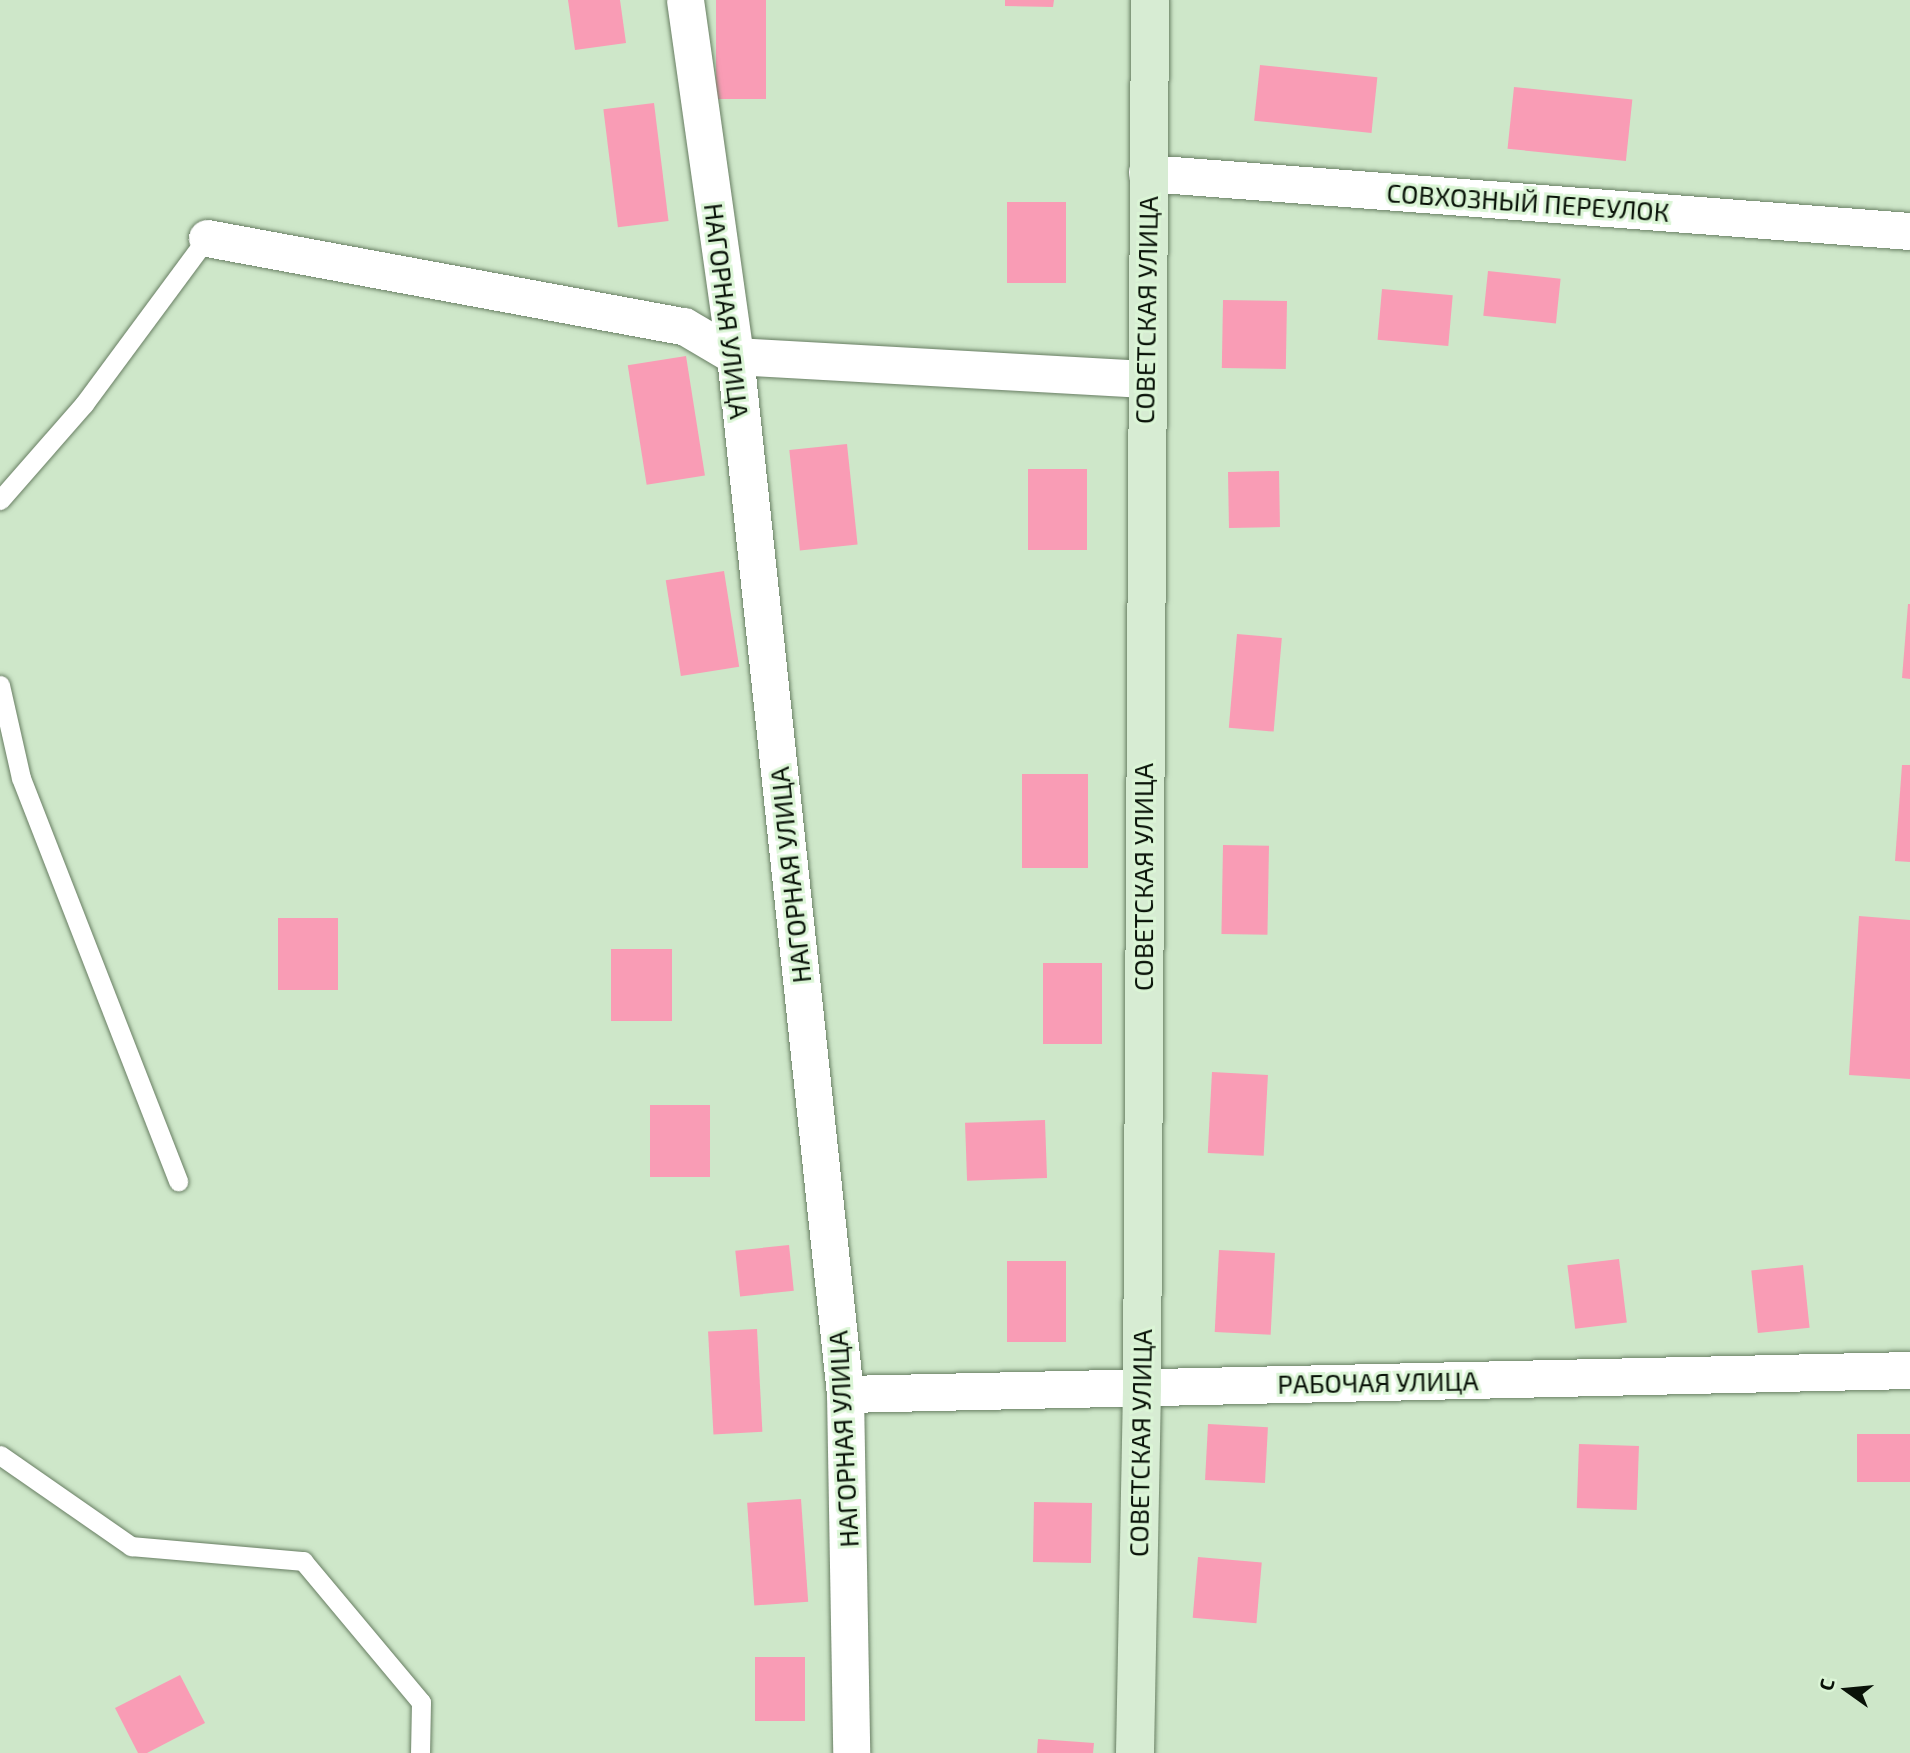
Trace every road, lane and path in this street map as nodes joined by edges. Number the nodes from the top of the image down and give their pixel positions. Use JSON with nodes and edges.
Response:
{"nodes":[{"id":1,"x":685,"y":0,"type":"edge"},
{"id":2,"x":1150,"y":0,"type":"edge"},
{"id":3,"x":1147,"y":173,"type":"junction"},
{"id":4,"x":1910,"y":231,"type":"edge"},
{"id":5,"x":207,"y":238,"type":"joint"},
{"id":6,"x":735,"y":356,"type":"junction"},
{"id":7,"x":1144,"y":379,"type":"junction"},
{"id":8,"x":0,"y":500,"type":"edge"},
{"id":9,"x":0,"y":685,"type":"edge"},
{"id":10,"x":178,"y":1181,"type":"dead end"},
{"id":11,"x":1910,"y":1370,"type":"edge"},
{"id":12,"x":1142,"y":1387,"type":"junction"},
{"id":13,"x":845,"y":1394,"type":"junction"},
{"id":14,"x":0,"y":1455,"type":"edge"},
{"id":15,"x":420,"y":1753,"type":"edge"},
{"id":16,"x":851,"y":1753,"type":"edge"},
{"id":17,"x":1135,"y":1753,"type":"edge"}],
"edges":[{"from":1,"to":6,"type":"street","name":"НАГОРНАЯ УЛИЦА"},
{"from":2,"to":3,"type":"street","name":"СОВЕТСКАЯ УЛИЦА"},
{"from":3,"to":4,"type":"street","name":"СОВХОЗНЫЙ ПЕРЕУЛОК"},
{"from":3,"to":7,"type":"street","name":"СОВЕТСКАЯ УЛИЦА"},
{"from":5,"to":6,"type":"street"},
{"from":5,"to":8,"type":"lane"},
{"from":6,"to":7,"type":"street"},
{"from":6,"to":13,"type":"street","name":"НАГОРНАЯ УЛИЦА"},
{"from":7,"to":12,"type":"street","name":"СОВЕТСКАЯ УЛИЦА"},
{"from":9,"to":10,"type":"lane"},
{"from":11,"to":12,"type":"street","name":"РАБОЧАЯ УЛИЦА"},
{"from":12,"to":13,"type":"street","name":"РАБОЧАЯ УЛИЦА"},
{"from":12,"to":17,"type":"street","name":"СОВЕТСКАЯ УЛИЦА"},
{"from":13,"to":16,"type":"street","name":"НАГОРНАЯ УЛИЦА"},
{"from":14,"to":15,"type":"lane"}]}
